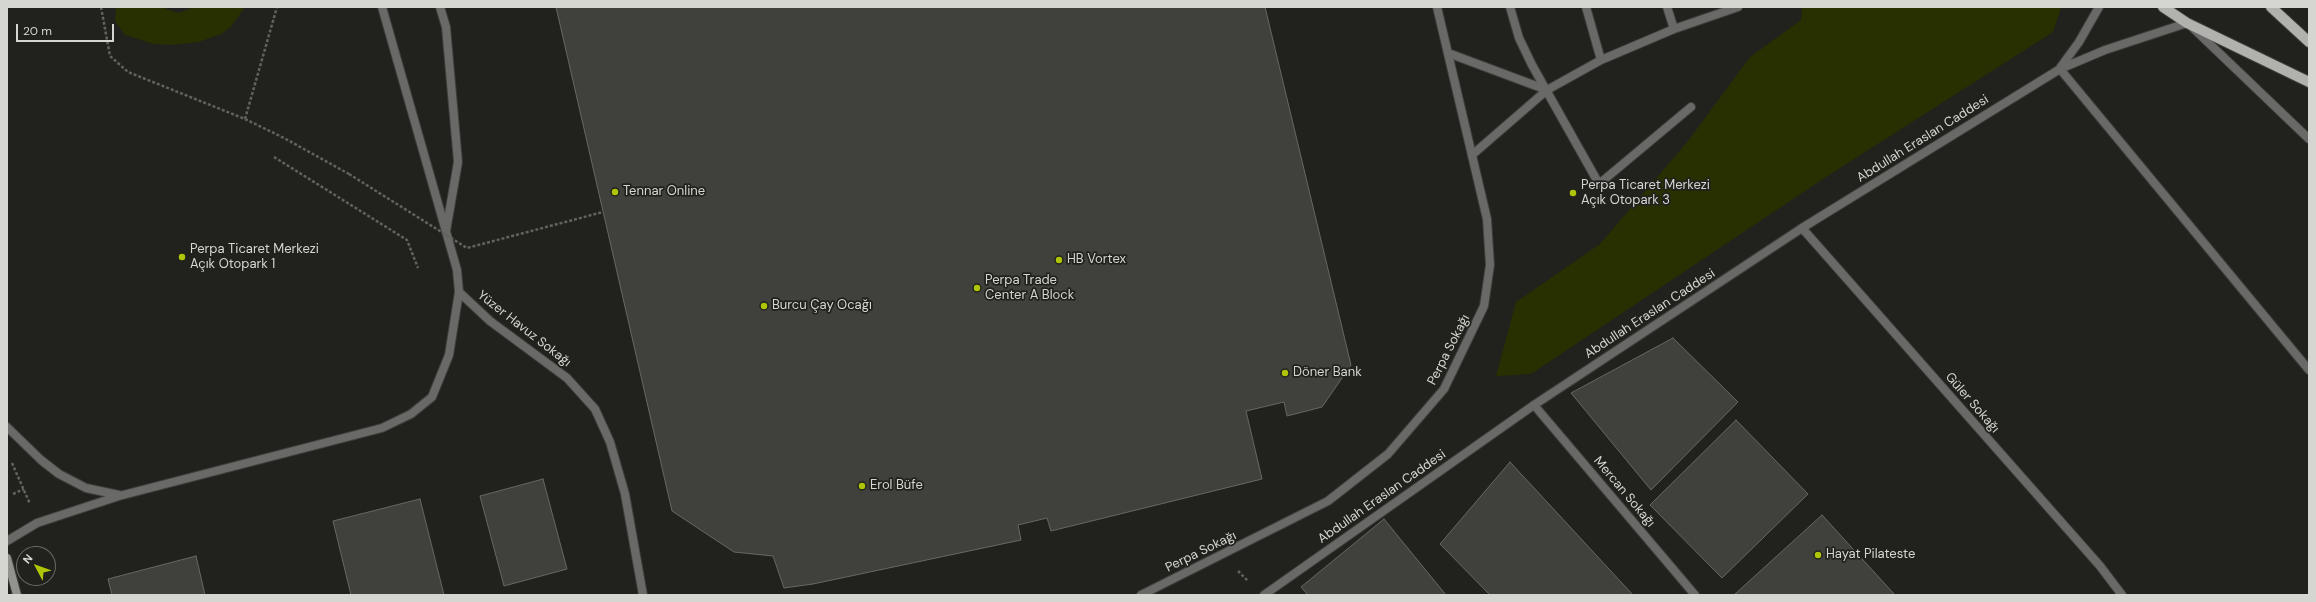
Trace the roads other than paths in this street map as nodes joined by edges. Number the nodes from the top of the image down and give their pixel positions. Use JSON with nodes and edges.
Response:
{"nodes":[{"id":1,"x":382,"y":7,"type":"edge"},
{"id":2,"x":440,"y":7,"type":"edge"},
{"id":3,"x":1437,"y":7,"type":"edge"},
{"id":4,"x":1510,"y":7,"type":"edge"},
{"id":5,"x":1586,"y":7,"type":"edge"},
{"id":6,"x":1667,"y":7,"type":"edge"},
{"id":7,"x":1738,"y":7,"type":"edge"},
{"id":8,"x":2099,"y":7,"type":"edge"},
{"id":9,"x":2162,"y":7,"type":"edge"},
{"id":10,"x":2271,"y":7,"type":"edge"},
{"id":11,"x":2187,"y":23,"type":"junction"},
{"id":12,"x":1674,"y":28,"type":"junction"},
{"id":13,"x":2309,"y":42,"type":"edge"},
{"id":14,"x":1448,"y":53,"type":"junction"},
{"id":15,"x":1601,"y":60,"type":"junction"},
{"id":16,"x":2060,"y":69,"type":"junction"},
{"id":17,"x":2309,"y":82,"type":"edge"},
{"id":18,"x":1547,"y":90,"type":"junction"},
{"id":19,"x":1691,"y":107,"type":"dead end"},
{"id":20,"x":2309,"y":139,"type":"edge"},
{"id":21,"x":1472,"y":155,"type":"junction"},
{"id":22,"x":1802,"y":228,"type":"junction"},
{"id":23,"x":446,"y":231,"type":"junction"},
{"id":24,"x":459,"y":292,"type":"junction"},
{"id":25,"x":2309,"y":370,"type":"edge"},
{"id":26,"x":1534,"y":405,"type":"junction"},
{"id":27,"x":7,"y":427,"type":"edge"},
{"id":28,"x":119,"y":496,"type":"junction"},
{"id":29,"x":7,"y":541,"type":"edge"},
{"id":30,"x":7,"y":558,"type":"edge"},
{"id":31,"x":17,"y":595,"type":"edge"},
{"id":32,"x":643,"y":595,"type":"edge"},
{"id":33,"x":1141,"y":595,"type":"edge"},
{"id":34,"x":1264,"y":595,"type":"edge"},
{"id":35,"x":1695,"y":595,"type":"edge"},
{"id":36,"x":2122,"y":595,"type":"edge"}],
"edges":[{"from":1,"to":23,"type":"street","name":"Yüzer Havuz Sokağı"},
{"from":2,"to":23,"type":"street"},
{"from":3,"to":14,"type":"street","name":"Perpa Sokağı"},
{"from":4,"to":18,"type":"street"},
{"from":5,"to":15,"type":"street"},
{"from":6,"to":12,"type":"street"},
{"from":7,"to":12,"type":"street"},
{"from":8,"to":16,"type":"street","name":"Abdullah Eraslan Caddesi"},
{"from":9,"to":11,"type":"main road"},
{"from":10,"to":13,"type":"main road"},
{"from":11,"to":16,"type":"street","name":"Abdullah Eraslan Caddesi"},
{"from":11,"to":17,"type":"main road"},
{"from":11,"to":20,"type":"street"},
{"from":12,"to":15,"type":"street"},
{"from":14,"to":18,"type":"street"},
{"from":14,"to":21,"type":"street","name":"Perpa Sokağı"},
{"from":15,"to":18,"type":"street"},
{"from":16,"to":22,"type":"street","name":"Abdullah Eraslan Caddesi"},
{"from":16,"to":25,"type":"street"},
{"from":18,"to":19,"type":"street"},
{"from":18,"to":21,"type":"street"},
{"from":21,"to":33,"type":"street","name":"Perpa Sokağı"},
{"from":22,"to":26,"type":"street","name":"Abdullah Eraslan Caddesi"},
{"from":22,"to":36,"type":"street","name":"Güler Sokağı"},
{"from":23,"to":24,"type":"street","name":"Yüzer Havuz Sokağı"},
{"from":24,"to":28,"type":"street"},
{"from":24,"to":32,"type":"street","name":"Yüzer Havuz Sokağı"},
{"from":26,"to":34,"type":"street","name":"Abdullah Eraslan Caddesi"},
{"from":26,"to":35,"type":"street","name":"Mercan Sokağı"},
{"from":27,"to":28,"type":"street"},
{"from":28,"to":29,"type":"street"},
{"from":30,"to":31,"type":"main road"}]}
